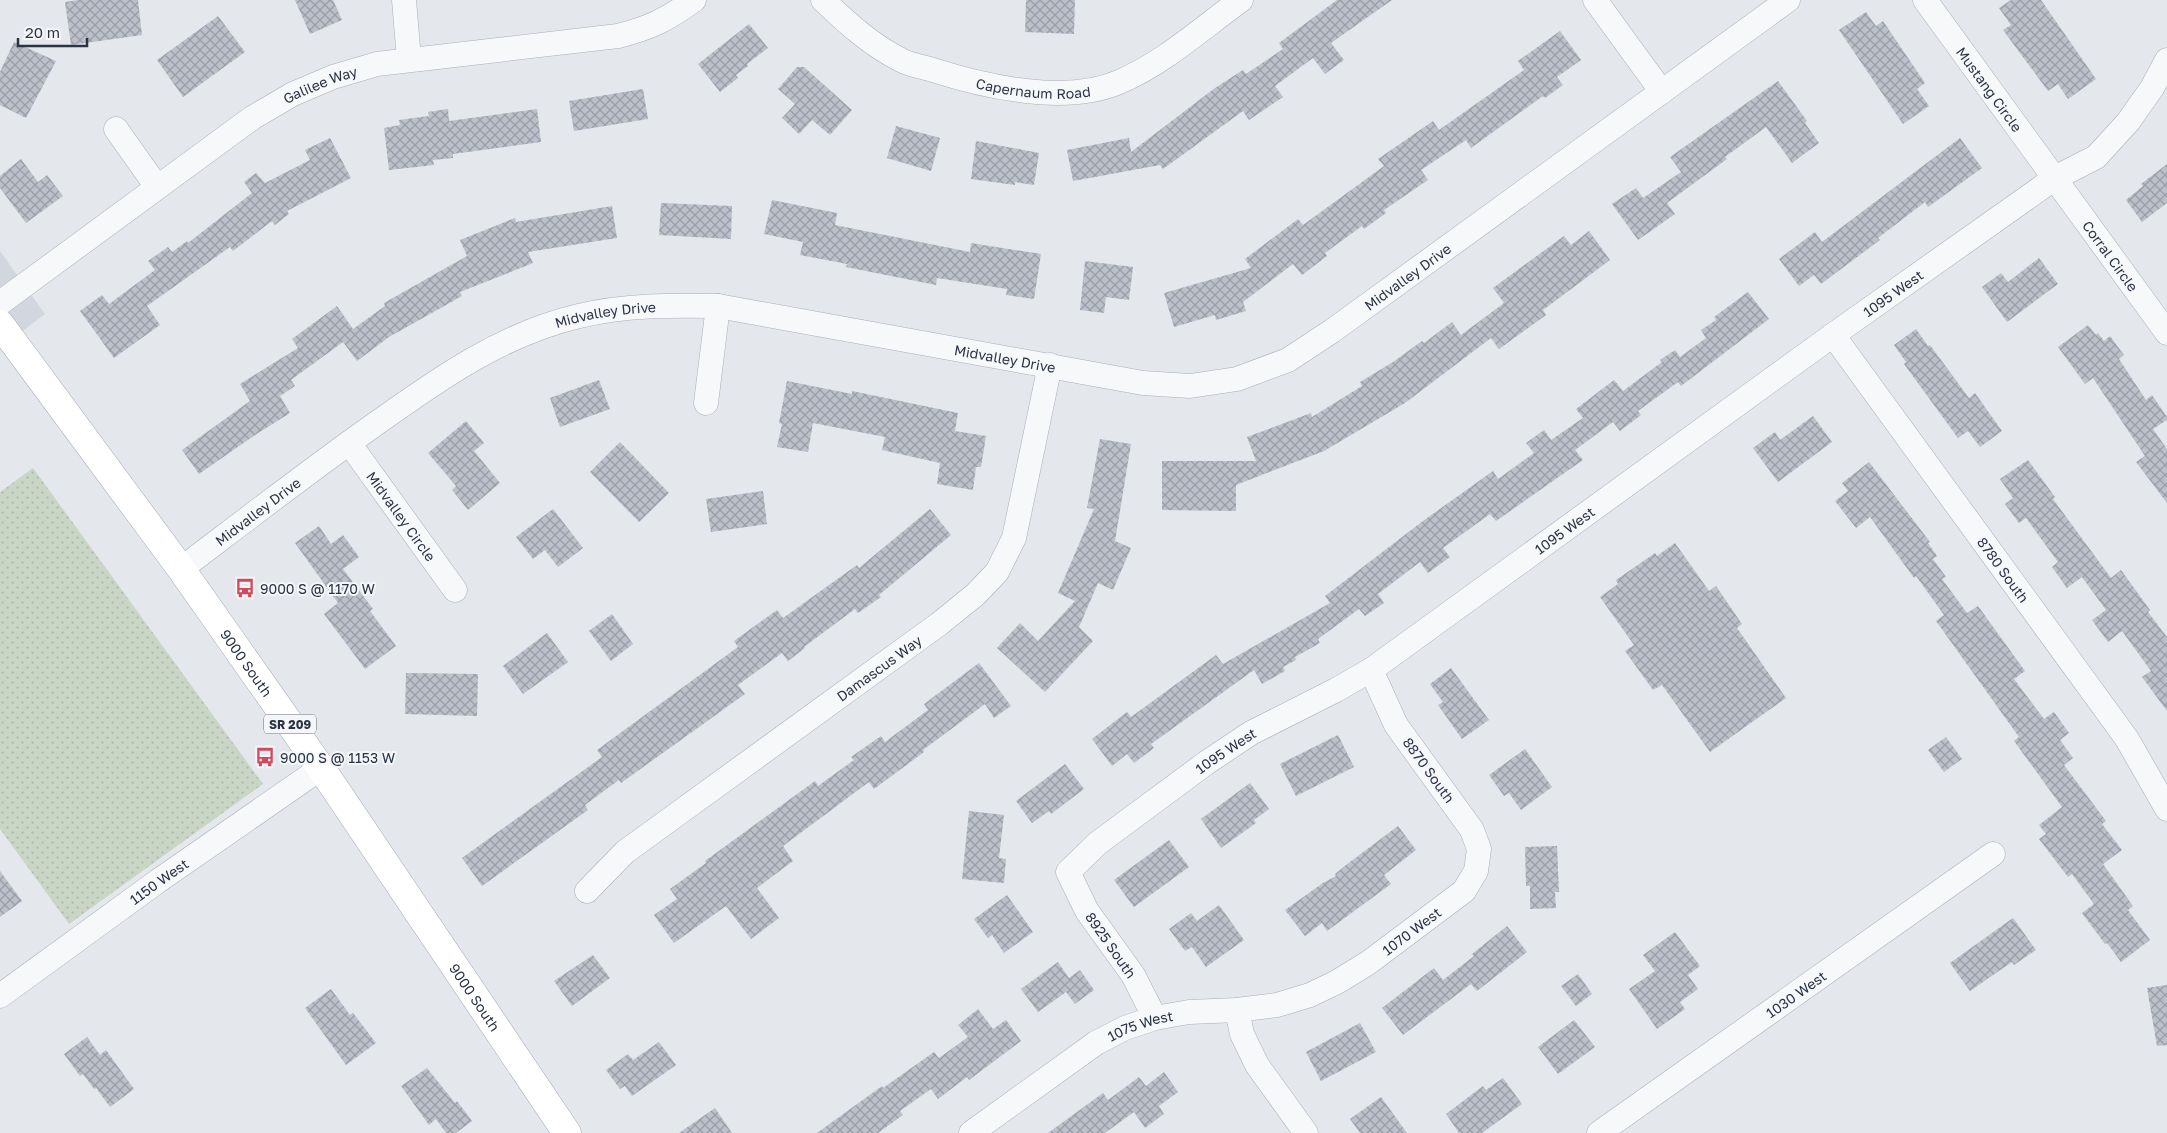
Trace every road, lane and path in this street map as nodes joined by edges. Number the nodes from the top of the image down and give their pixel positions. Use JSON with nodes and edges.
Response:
{"nodes":[{"id":1,"x":404,"y":0,"type":"edge"},
{"id":2,"x":694,"y":0,"type":"edge"},
{"id":3,"x":823,"y":0,"type":"edge"},
{"id":4,"x":1242,"y":0,"type":"edge"},
{"id":5,"x":1595,"y":0,"type":"edge"},
{"id":6,"x":1788,"y":0,"type":"edge"},
{"id":7,"x":1925,"y":0,"type":"edge"},
{"id":8,"x":409,"y":59,"type":"junction"},
{"id":9,"x":2167,"y":60,"type":"edge"},
{"id":10,"x":1662,"y":92,"type":"junction"},
{"id":11,"x":116,"y":129,"type":"dead end"},
{"id":12,"x":2055,"y":178,"type":"junction"},
{"id":13,"x":157,"y":187,"type":"junction"},
{"id":14,"x":0,"y":303,"type":"edge"},
{"id":15,"x":718,"y":306,"type":"junction"},
{"id":16,"x":0,"y":324,"type":"edge"},
{"id":17,"x":2167,"y":333,"type":"edge"},
{"id":18,"x":1833,"y":335,"type":"junction"},
{"id":19,"x":1050,"y":365,"type":"junction"},
{"id":20,"x":706,"y":403,"type":"dead end"},
{"id":21,"x":348,"y":443,"type":"junction"},
{"id":22,"x":181,"y":569,"type":"junction"},
{"id":23,"x":454,"y":590,"type":"dead end"},
{"id":24,"x":1371,"y":670,"type":"junction"},
{"id":25,"x":321,"y":768,"type":"junction"},
{"id":26,"x":2167,"y":809,"type":"edge"},
{"id":27,"x":1993,"y":854,"type":"dead end"},
{"id":28,"x":1476,"y":871,"type":"joint"},
{"id":29,"x":1068,"y":872,"type":"joint"},
{"id":30,"x":587,"y":891,"type":"dead end"},
{"id":31,"x":1337,"y":982,"type":"joint"},
{"id":32,"x":0,"y":996,"type":"edge"},
{"id":33,"x":1237,"y":1010,"type":"junction"},
{"id":34,"x":1156,"y":1018,"type":"junction"},
{"id":35,"x":567,"y":1133,"type":"edge"},
{"id":36,"x":971,"y":1133,"type":"edge"},
{"id":37,"x":1306,"y":1133,"type":"edge"},
{"id":38,"x":1599,"y":1133,"type":"edge"}],
"edges":[{"from":1,"to":8,"type":"street"},
{"from":2,"to":8,"type":"street","name":"Galilee Way"},
{"from":3,"to":4,"type":"street","name":"Capernaum Road"},
{"from":5,"to":10,"type":"street"},
{"from":6,"to":10,"type":"street","name":"Midvalley Drive"},
{"from":7,"to":12,"type":"street","name":"Mustang Circle"},
{"from":8,"to":13,"type":"street","name":"Galilee Way"},
{"from":9,"to":12,"type":"street","name":"1095 West"},
{"from":10,"to":19,"type":"street","name":"Midvalley Drive"},
{"from":11,"to":13,"type":"street"},
{"from":12,"to":17,"type":"street","name":"Corral Circle"},
{"from":12,"to":18,"type":"street","name":"1095 West"},
{"from":13,"to":14,"type":"street","name":"Galilee Way"},
{"from":15,"to":19,"type":"street","name":"Midvalley Drive"},
{"from":15,"to":20,"type":"street"},
{"from":15,"to":21,"type":"street","name":"Midvalley Drive"},
{"from":16,"to":22,"type":"main road","name":"9000 South","number":"SR 209"},
{"from":18,"to":24,"type":"street","name":"1095 West"},
{"from":18,"to":26,"type":"street","name":"8780 South"},
{"from":19,"to":30,"type":"street","name":"Damascus Way"},
{"from":21,"to":22,"type":"street","name":"Midvalley Drive"},
{"from":21,"to":23,"type":"street","name":"Midvalley Circle"},
{"from":22,"to":25,"type":"main road","name":"9000 South","number":"SR 209"},
{"from":24,"to":28,"type":"street","name":"8870 South"},
{"from":24,"to":29,"type":"street","name":"1095 West"},
{"from":25,"to":32,"type":"street","name":"1150 West"},
{"from":25,"to":35,"type":"main road","name":"9000 South","number":"SR 209"},
{"from":27,"to":38,"type":"street","name":"1030 West"},
{"from":28,"to":31,"type":"street","name":"1070 West"},
{"from":29,"to":34,"type":"street","name":"8925 South"},
{"from":31,"to":33,"type":"street","name":"1075 West"},
{"from":33,"to":34,"type":"street","name":"1075 West"},
{"from":33,"to":37,"type":"street"},
{"from":34,"to":36,"type":"street","name":"1075 West"}]}
